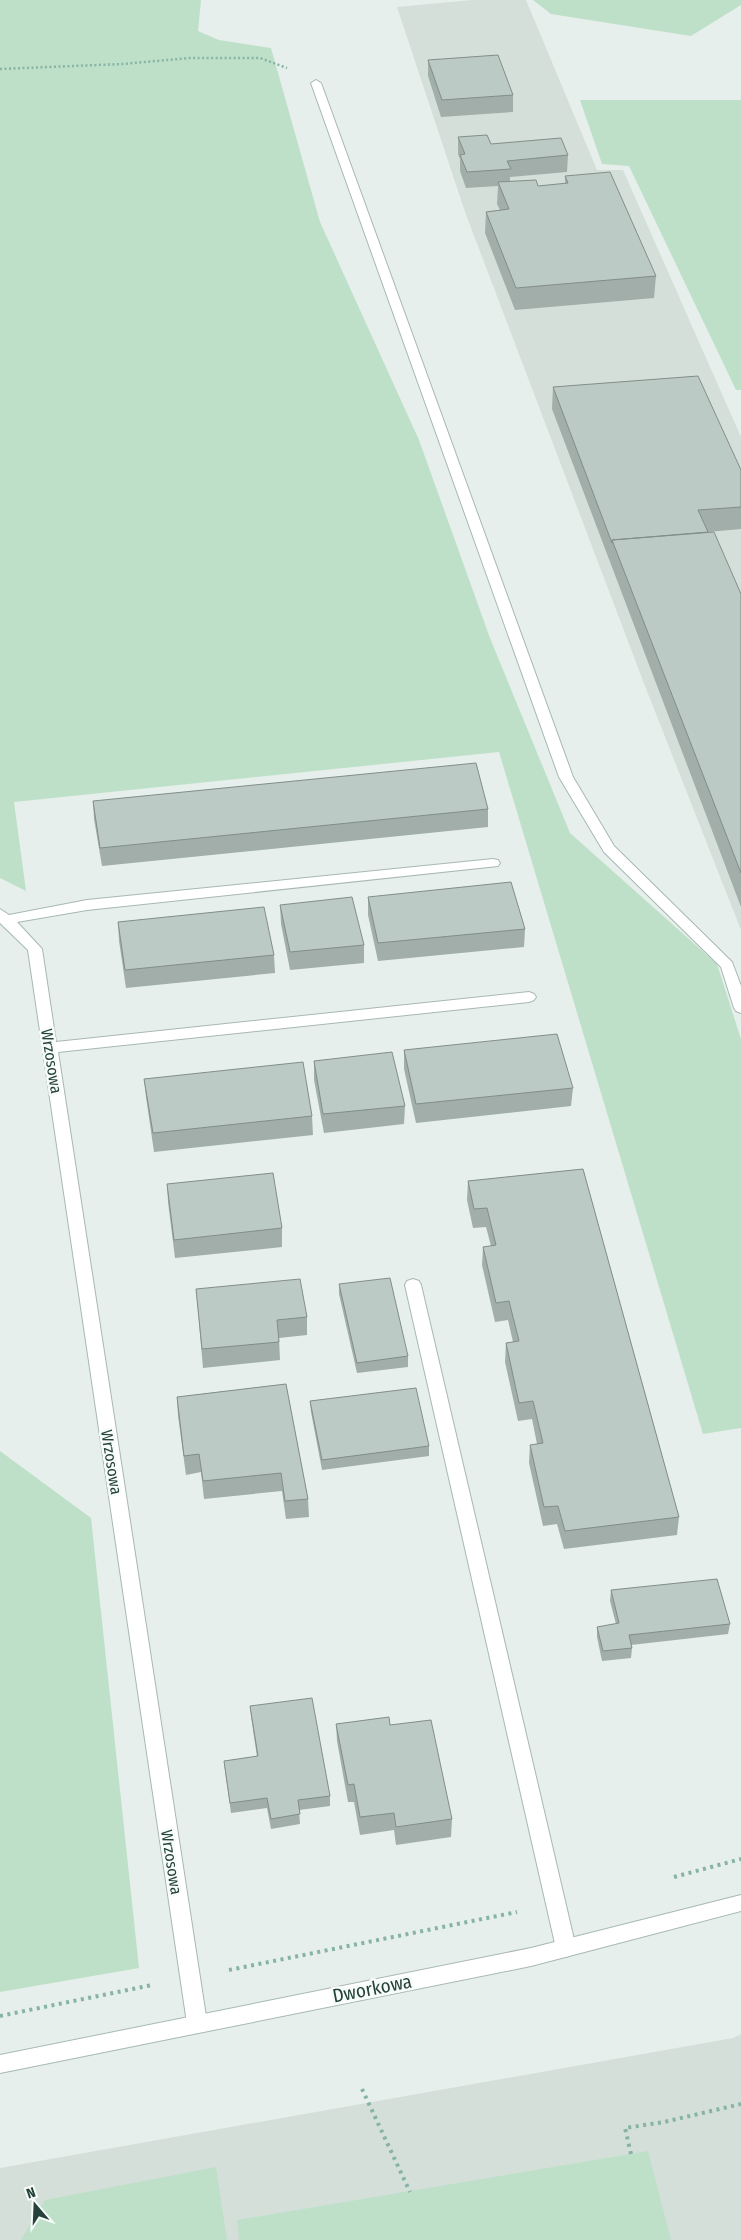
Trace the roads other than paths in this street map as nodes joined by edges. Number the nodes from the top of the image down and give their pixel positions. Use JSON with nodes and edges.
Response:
{"nodes":[{"id":1,"x":316,"y":83,"type":"road end"},
{"id":2,"x":493,"y":863,"type":"dead end"},
{"id":3,"x":3,"y":917,"type":"edge"},
{"id":4,"x":529,"y":997,"type":"dead end"},
{"id":5,"x":741,"y":1008,"type":"edge"},
{"id":6,"x":50,"y":1048,"type":"junction"},
{"id":7,"x":414,"y":1285,"type":"dead end"},
{"id":8,"x":741,"y":1903,"type":"edge"},
{"id":9,"x":566,"y":1948,"type":"junction"},
{"id":10,"x":197,"y":2023,"type":"junction"},
{"id":11,"x":0,"y":2064,"type":"edge"}],
"edges":[{"from":1,"to":5,"type":"street"},
{"from":2,"to":3,"type":"street"},
{"from":3,"to":6,"type":"street","name":"Wrzosowa"},
{"from":4,"to":6,"type":"street"},
{"from":6,"to":10,"type":"street","name":"Wrzosowa"},
{"from":7,"to":9,"type":"street"},
{"from":8,"to":9,"type":"street","name":"Dworkowa"},
{"from":9,"to":10,"type":"street","name":"Dworkowa"},
{"from":10,"to":11,"type":"street","name":"Dworkowa"}]}
